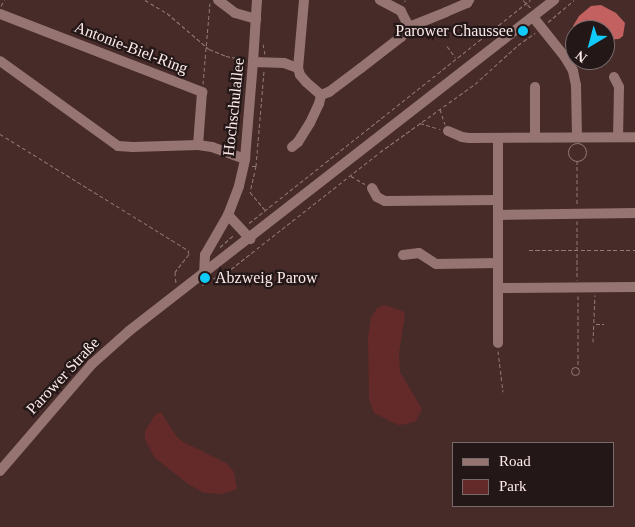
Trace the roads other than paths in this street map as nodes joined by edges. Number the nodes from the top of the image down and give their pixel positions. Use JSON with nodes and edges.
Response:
{"nodes":[{"id":1,"x":218,"y":0,"type":"edge"},
{"id":2,"x":257,"y":0,"type":"edge"},
{"id":3,"x":304,"y":0,"type":"edge"},
{"id":4,"x":380,"y":0,"type":"edge"},
{"id":5,"x":469,"y":0,"type":"edge"},
{"id":6,"x":554,"y":0,"type":"edge"},
{"id":7,"x":0,"y":14,"type":"edge"},
{"id":8,"x":533,"y":16,"type":"junction"},
{"id":9,"x":256,"y":19,"type":"junction"},
{"id":10,"x":409,"y":27,"type":"junction"},
{"id":11,"x":0,"y":61,"type":"edge"},
{"id":12,"x":259,"y":62,"type":"junction"},
{"id":13,"x":298,"y":68,"type":"junction"},
{"id":14,"x":614,"y":77,"type":"dead end"},
{"id":15,"x":535,"y":87,"type":"dead end"},
{"id":16,"x":321,"y":95,"type":"junction"},
{"id":17,"x":448,"y":131,"type":"road end"},
{"id":18,"x":577,"y":136,"type":"junction"},
{"id":19,"x":535,"y":137,"type":"junction"},
{"id":20,"x":618,"y":137,"type":"junction"},
{"id":21,"x":635,"y":137,"type":"edge"},
{"id":22,"x":498,"y":138,"type":"junction"},
{"id":23,"x":198,"y":145,"type":"junction"},
{"id":24,"x":292,"y":147,"type":"dead end"},
{"id":25,"x":244,"y":161,"type":"junction"},
{"id":26,"x":372,"y":188,"type":"road end"},
{"id":27,"x":498,"y":200,"type":"junction"},
{"id":28,"x":635,"y":213,"type":"edge"},
{"id":29,"x":228,"y":214,"type":"junction"},
{"id":30,"x":498,"y":215,"type":"junction"},
{"id":31,"x":250,"y":239,"type":"junction"},
{"id":32,"x":403,"y":255,"type":"dead end"},
{"id":33,"x":498,"y":263,"type":"junction"},
{"id":34,"x":204,"y":274,"type":"junction"},
{"id":35,"x":635,"y":287,"type":"edge"},
{"id":36,"x":499,"y":288,"type":"junction"},
{"id":37,"x":498,"y":343,"type":"road end"},
{"id":38,"x":0,"y":471,"type":"edge"}],
"edges":[{"from":1,"to":9,"type":"street"},
{"from":2,"to":9,"type":"street","name":"Hochschulallee"},
{"from":3,"to":13,"type":"street"},
{"from":4,"to":10,"type":"street"},
{"from":5,"to":10,"type":"street"},
{"from":6,"to":8,"type":"street"},
{"from":7,"to":23,"type":"street","name":"Antonie-Biel-Ring"},
{"from":8,"to":18,"type":"street"},
{"from":8,"to":31,"type":"street"},
{"from":9,"to":12,"type":"street","name":"Hochschulallee"},
{"from":10,"to":16,"type":"street"},
{"from":11,"to":23,"type":"street"},
{"from":12,"to":13,"type":"street"},
{"from":12,"to":25,"type":"street","name":"Hochschulallee"},
{"from":13,"to":16,"type":"street"},
{"from":14,"to":20,"type":"street"},
{"from":15,"to":19,"type":"street"},
{"from":16,"to":24,"type":"street"},
{"from":17,"to":22,"type":"street"},
{"from":18,"to":19,"type":"street"},
{"from":18,"to":20,"type":"street"},
{"from":19,"to":22,"type":"street"},
{"from":20,"to":21,"type":"street"},
{"from":22,"to":27,"type":"street"},
{"from":23,"to":25,"type":"street"},
{"from":25,"to":29,"type":"street","name":"Hochschulallee"},
{"from":26,"to":27,"type":"street"},
{"from":27,"to":30,"type":"street"},
{"from":28,"to":30,"type":"street"},
{"from":29,"to":31,"type":"street"},
{"from":29,"to":34,"type":"street","name":"Hochschulallee"},
{"from":30,"to":33,"type":"street"},
{"from":31,"to":34,"type":"street"},
{"from":32,"to":33,"type":"street"},
{"from":33,"to":36,"type":"street"},
{"from":34,"to":38,"type":"street","name":"Parower Straße"},
{"from":35,"to":36,"type":"street"},
{"from":36,"to":37,"type":"street"}]}
